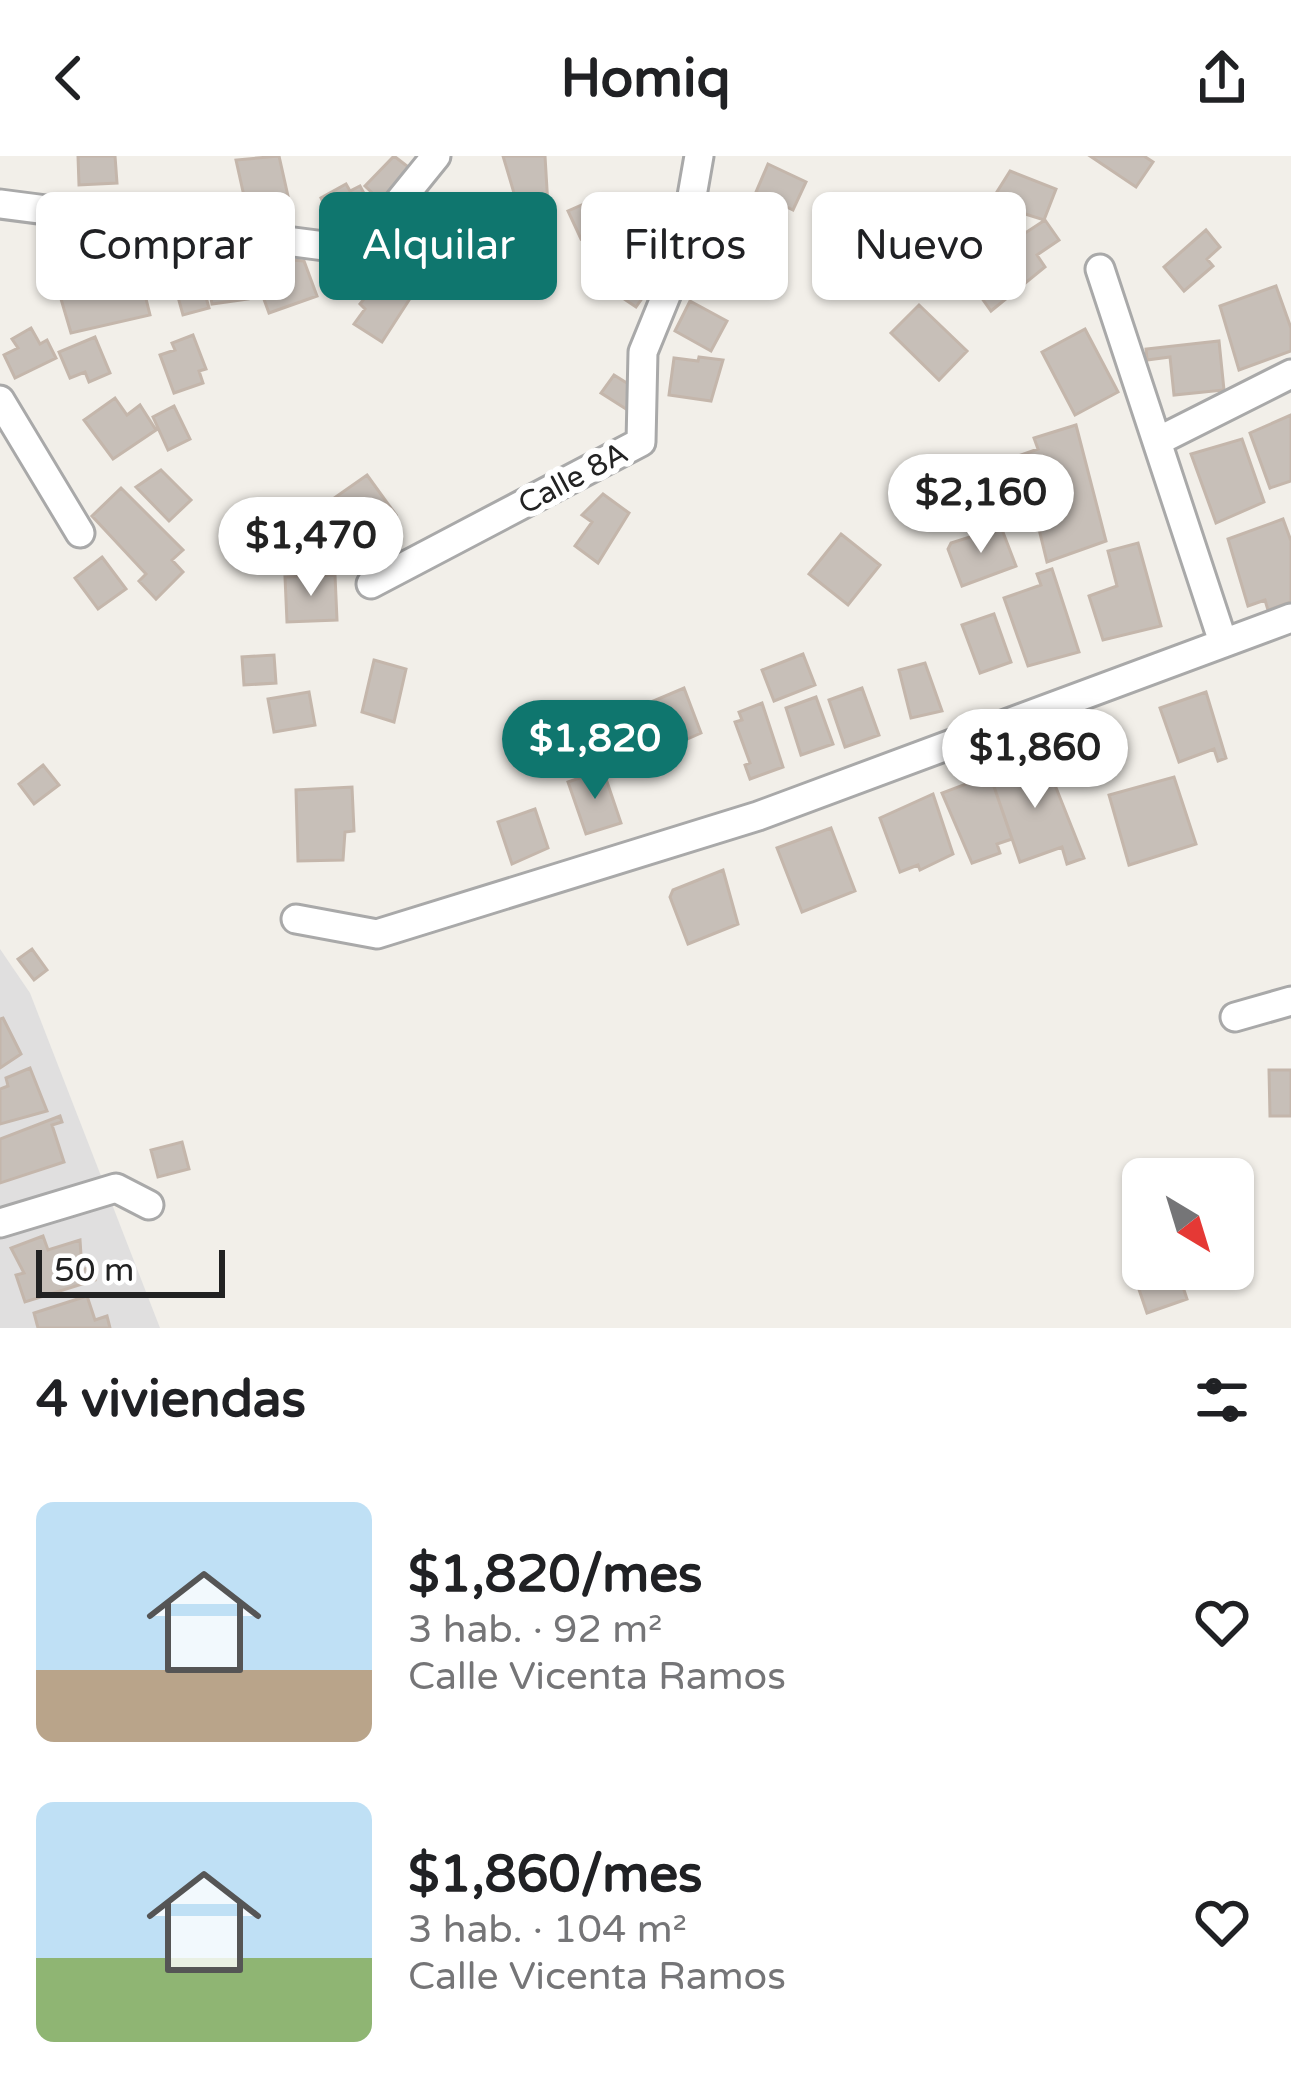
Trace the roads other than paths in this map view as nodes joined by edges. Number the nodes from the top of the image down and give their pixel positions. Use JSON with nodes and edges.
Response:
{"nodes":[{"id":1,"x":436,"y":156,"type":"edge"},
{"id":2,"x":699,"y":156,"type":"edge"},
{"id":3,"x":0,"y":204,"type":"edge"},
{"id":4,"x":1100,"y":269,"type":"dead end"},
{"id":5,"x":1291,"y":374,"type":"edge"},
{"id":6,"x":0,"y":400,"type":"edge"},
{"id":7,"x":1158,"y":441,"type":"junction"},
{"id":8,"x":80,"y":533,"type":"dead end"},
{"id":9,"x":371,"y":584,"type":"dead end"},
{"id":10,"x":1291,"y":618,"type":"edge"},
{"id":11,"x":1222,"y":642,"type":"junction"},
{"id":12,"x":296,"y":919,"type":"dead end"},
{"id":13,"x":1291,"y":1001,"type":"edge"},
{"id":14,"x":1234,"y":1017,"type":"dead end"},
{"id":15,"x":149,"y":1205,"type":"dead end"},
{"id":16,"x":0,"y":1223,"type":"edge"}],
"edges":[{"from":1,"to":3,"type":"street"},
{"from":2,"to":9,"type":"street","name":"Calle 8A"},
{"from":4,"to":7,"type":"street"},
{"from":5,"to":7,"type":"street"},
{"from":6,"to":8,"type":"street"},
{"from":7,"to":11,"type":"street"},
{"from":10,"to":11,"type":"street"},
{"from":11,"to":12,"type":"street"},
{"from":13,"to":14,"type":"street"},
{"from":15,"to":16,"type":"street"}]}
